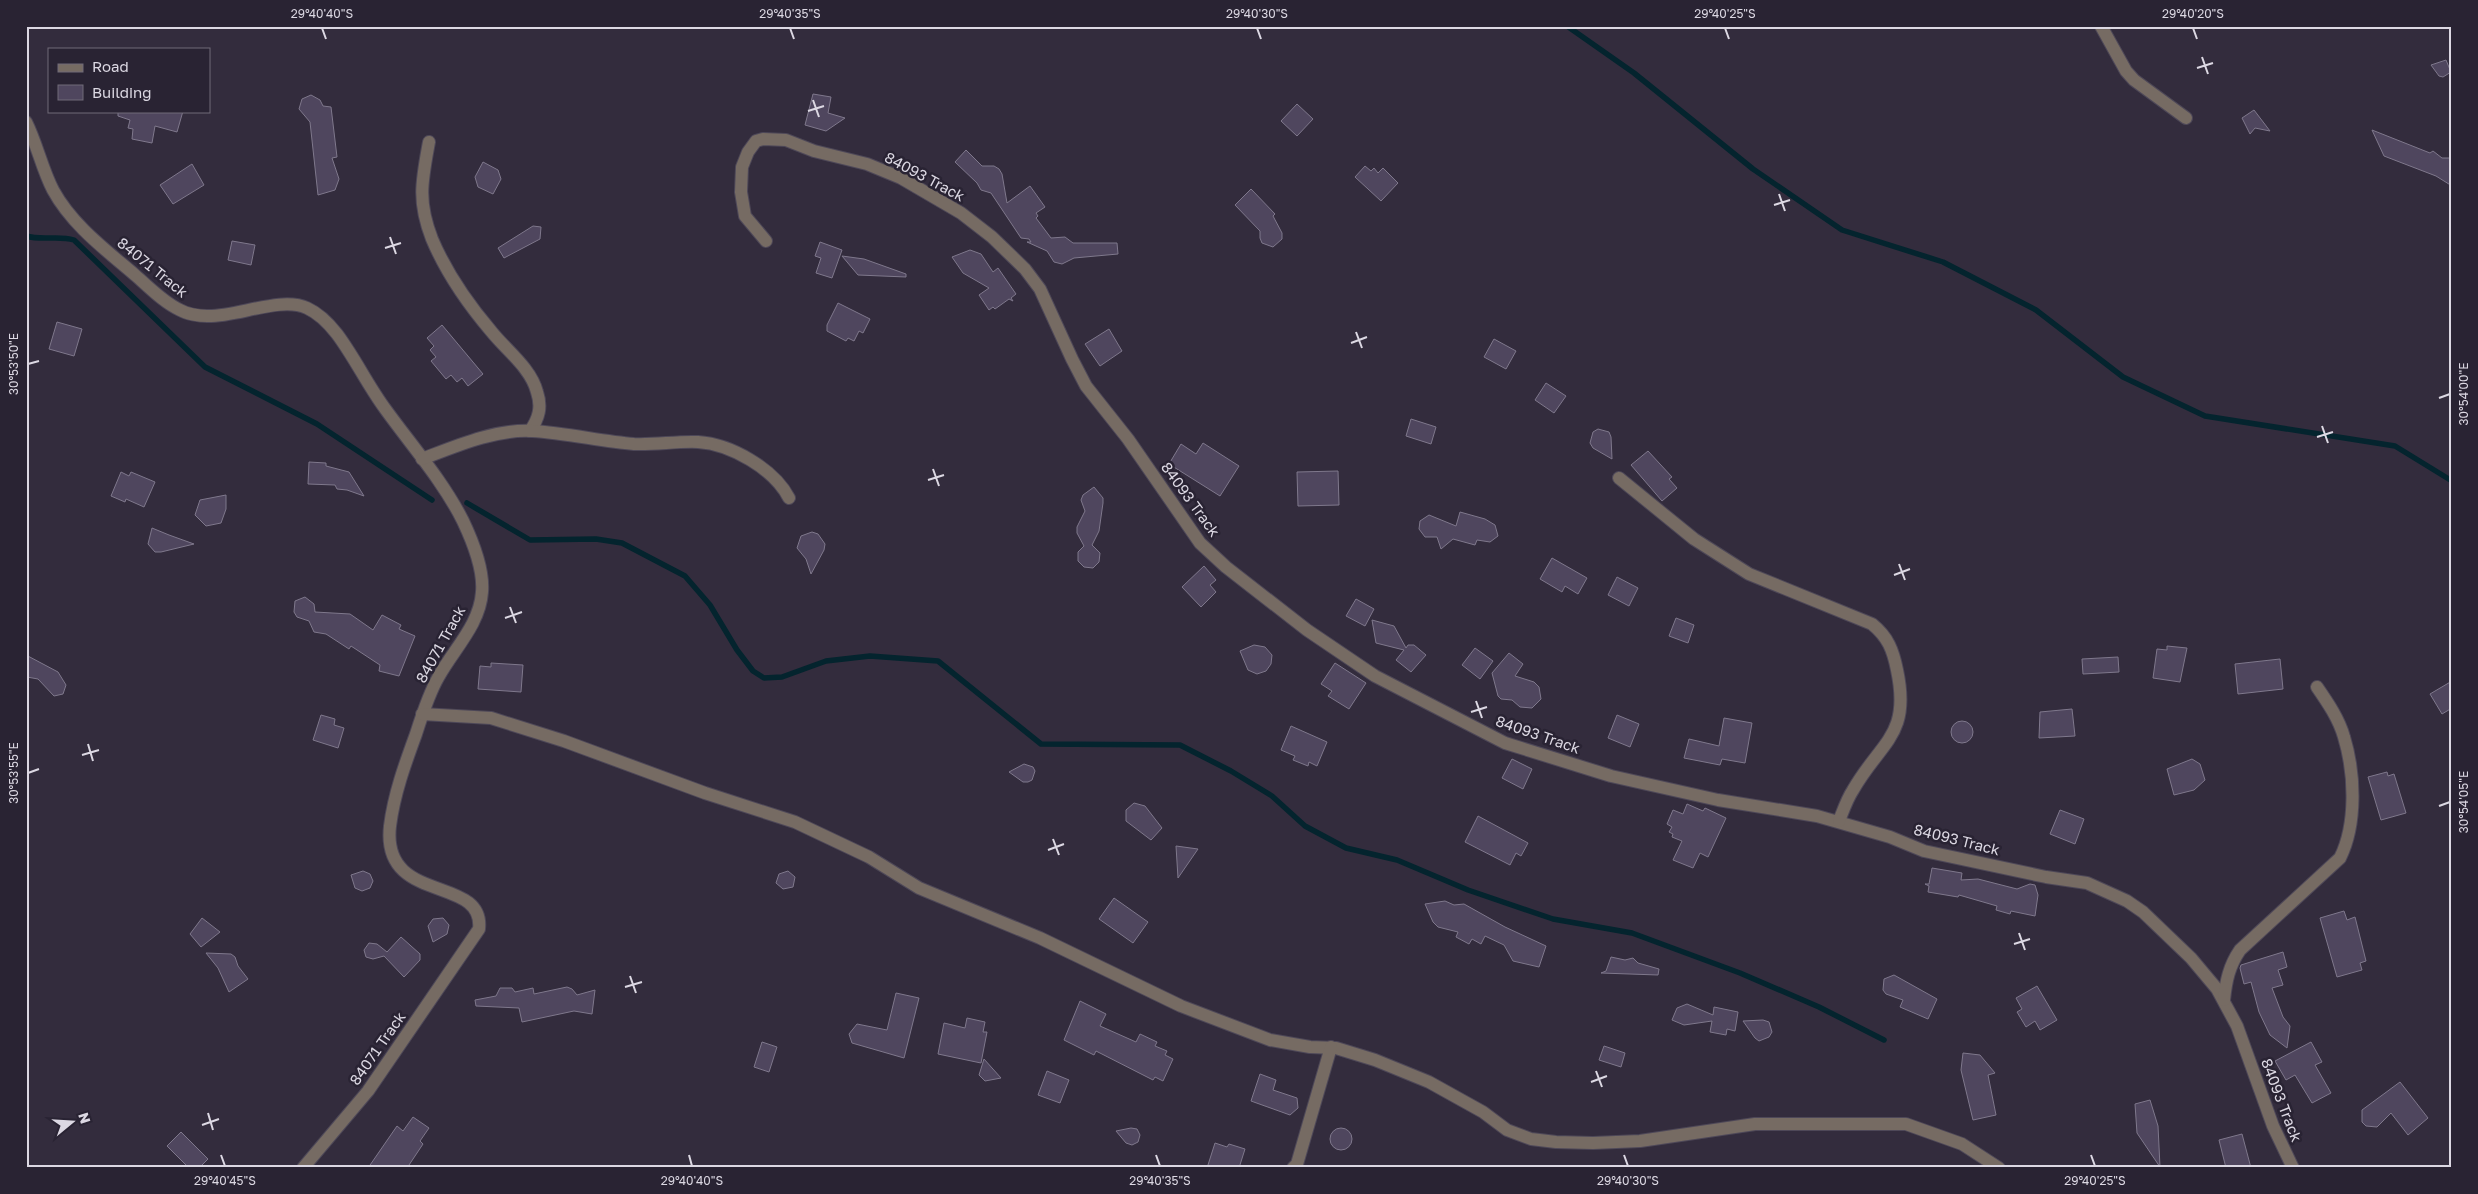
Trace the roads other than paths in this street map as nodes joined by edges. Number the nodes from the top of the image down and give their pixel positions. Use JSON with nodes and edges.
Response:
{"nodes":[{"id":1,"x":2101,"y":26,"type":"edge"},
{"id":2,"x":2186,"y":118,"type":"dead end"},
{"id":3,"x":26,"y":122,"type":"edge"},
{"id":4,"x":429,"y":142,"type":"dead end"},
{"id":5,"x":766,"y":242,"type":"dead end"},
{"id":6,"x":530,"y":431,"type":"junction"},
{"id":7,"x":422,"y":459,"type":"junction"},
{"id":8,"x":1619,"y":478,"type":"dead end"},
{"id":9,"x":789,"y":498,"type":"dead end"},
{"id":10,"x":2317,"y":687,"type":"dead end"},
{"id":11,"x":422,"y":714,"type":"junction"},
{"id":12,"x":1839,"y":821,"type":"junction"},
{"id":13,"x":2224,"y":1000,"type":"junction"},
{"id":14,"x":1331,"y":1047,"type":"junction"},
{"id":15,"x":303,"y":1168,"type":"edge"},
{"id":16,"x":1293,"y":1168,"type":"edge"},
{"id":17,"x":1999,"y":1168,"type":"edge"},
{"id":18,"x":2293,"y":1168,"type":"edge"}],
"edges":[{"from":1,"to":2,"type":"street"},
{"from":3,"to":7,"type":"street","name":"84071 Track"},
{"from":4,"to":6,"type":"street"},
{"from":5,"to":12,"type":"street","name":"84093 Track"},
{"from":6,"to":7,"type":"street"},
{"from":6,"to":9,"type":"street"},
{"from":7,"to":11,"type":"street","name":"84071 Track"},
{"from":8,"to":12,"type":"street"},
{"from":10,"to":13,"type":"street"},
{"from":11,"to":14,"type":"street"},
{"from":11,"to":15,"type":"street","name":"84071 Track"},
{"from":12,"to":13,"type":"street","name":"84093 Track"},
{"from":13,"to":18,"type":"street","name":"84093 Track"},
{"from":14,"to":16,"type":"street"},
{"from":14,"to":17,"type":"street"}]}
